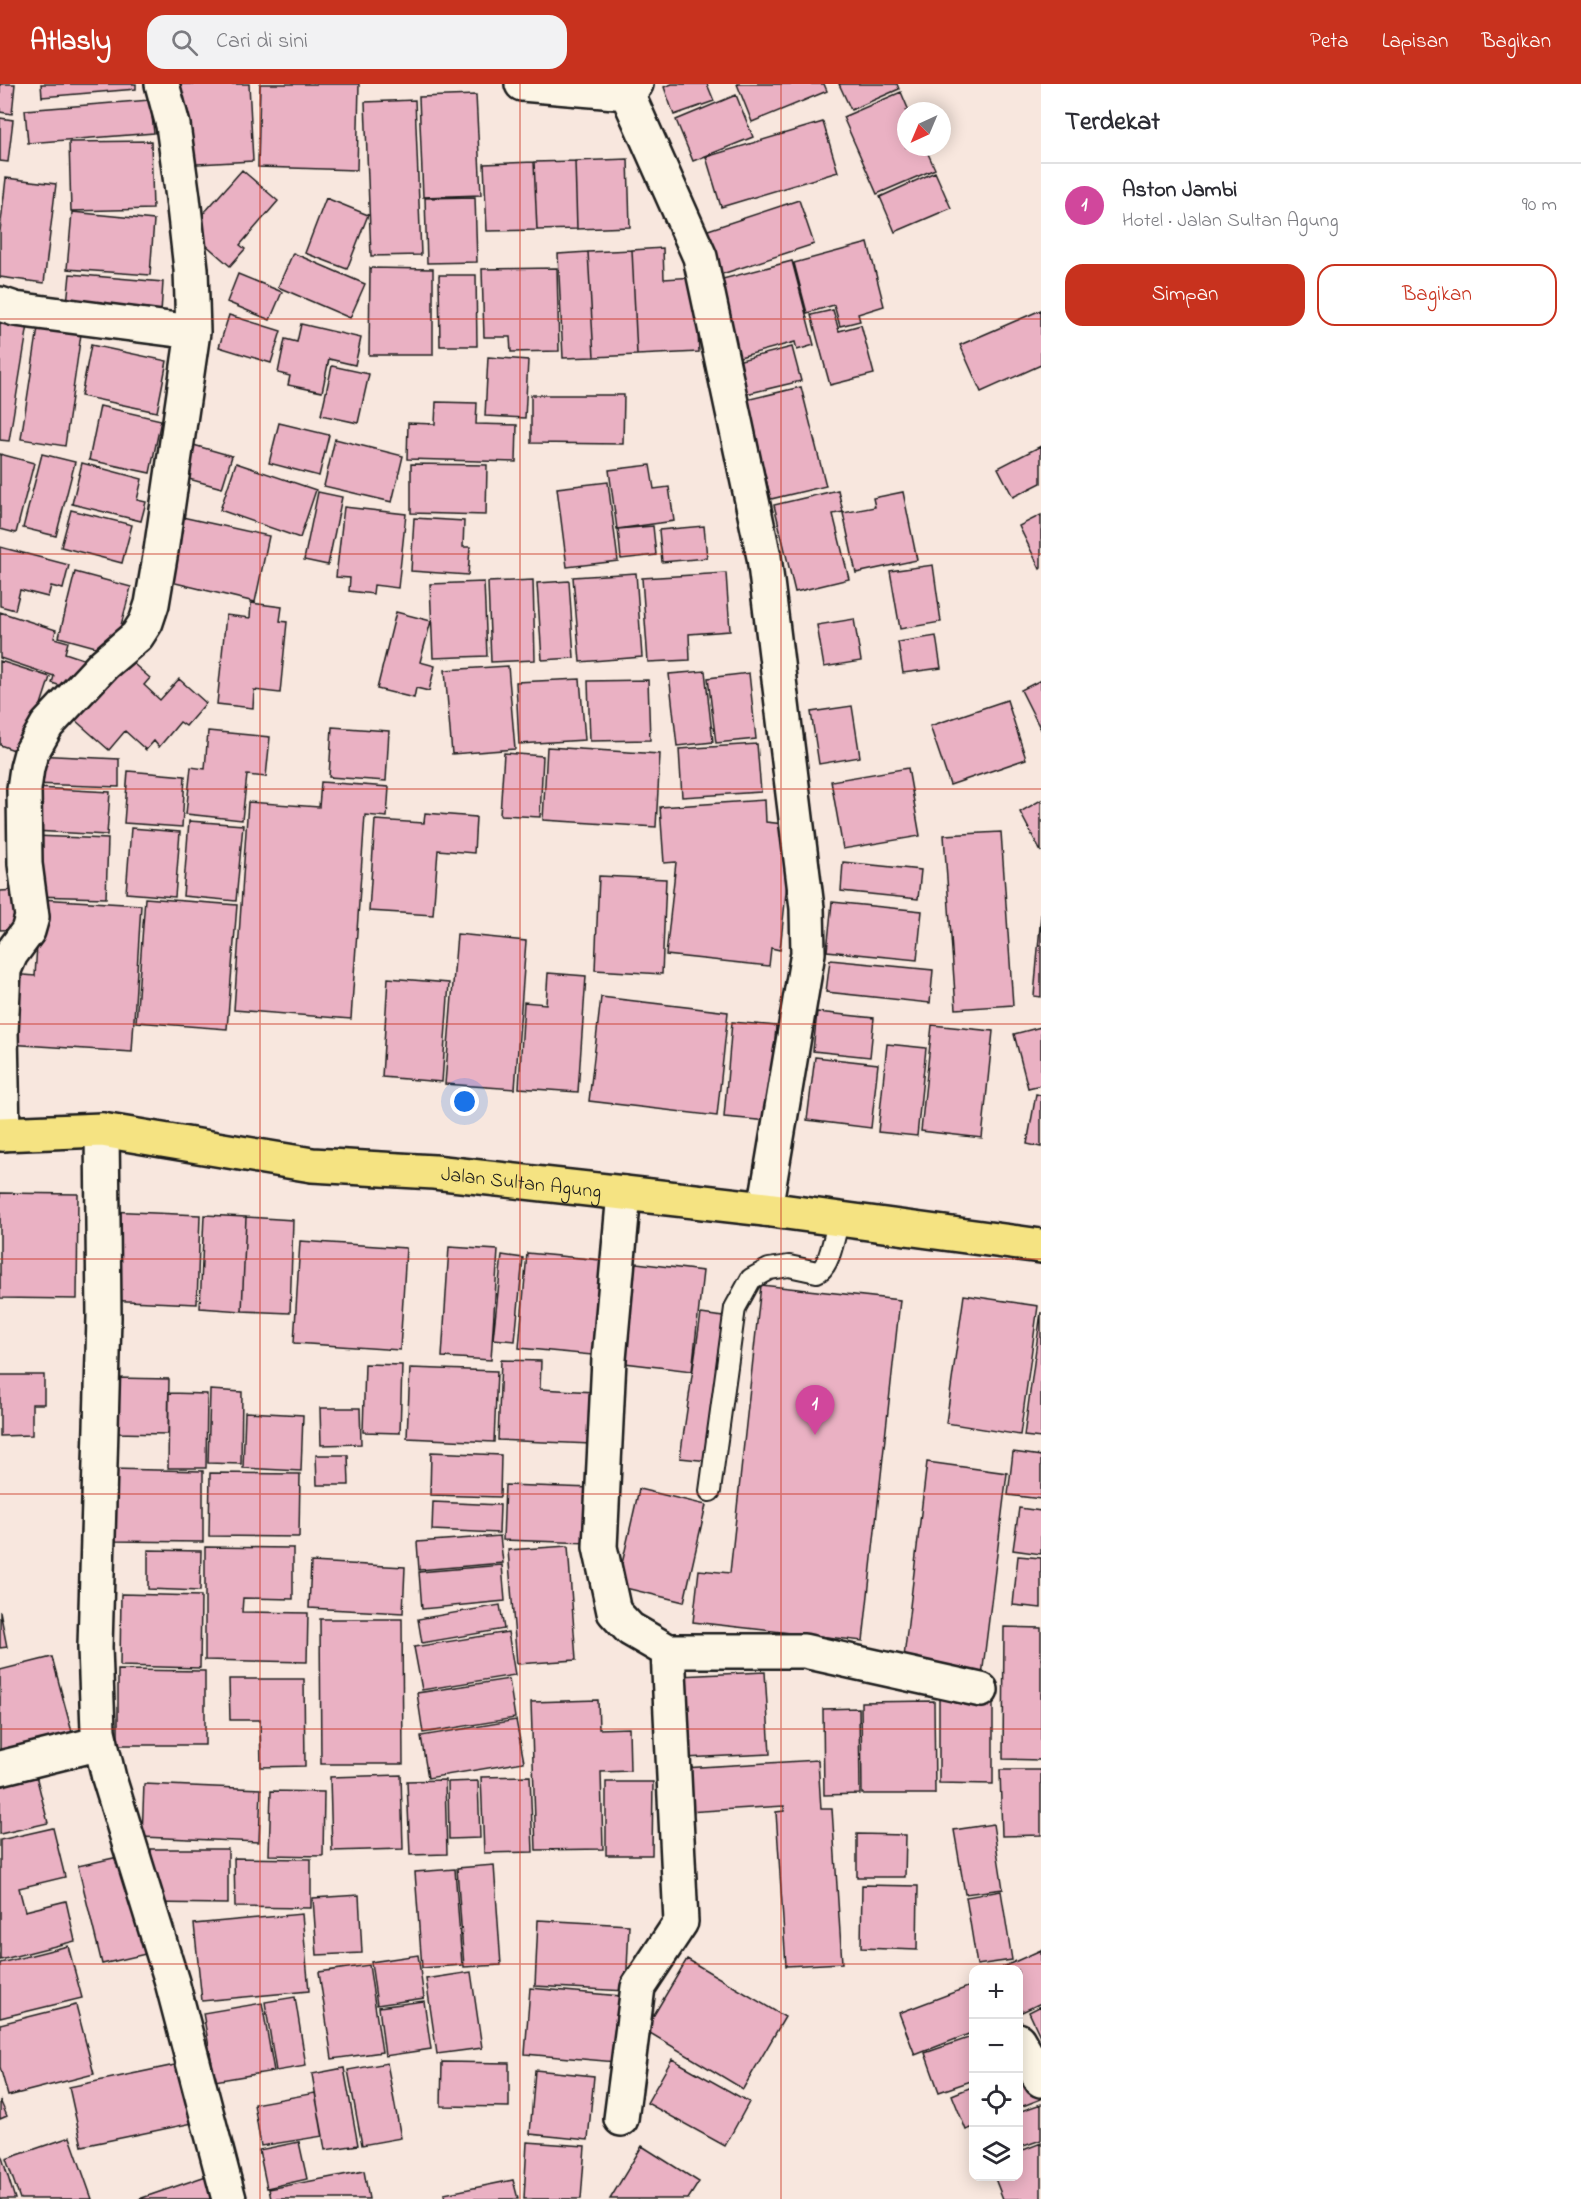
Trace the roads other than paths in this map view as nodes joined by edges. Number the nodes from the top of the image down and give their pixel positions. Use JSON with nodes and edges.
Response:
{"nodes":[{"id":1,"x":162,"y":84,"type":"edge"},
{"id":2,"x":522,"y":84,"type":"edge"},
{"id":3,"x":629,"y":87,"type":"edge"},
{"id":4,"x":0,"y":304,"type":"edge"},
{"id":5,"x":193,"y":332,"type":"junction"},
{"id":6,"x":102,"y":1130,"type":"junction"},
{"id":7,"x":1,"y":1134,"type":"edge"},
{"id":8,"x":624,"y":1193,"type":"junction"},
{"id":9,"x":765,"y":1209,"type":"junction"},
{"id":10,"x":839,"y":1219,"type":"junction"},
{"id":11,"x":1041,"y":1246,"type":"edge"},
{"id":12,"x":710,"y":1491,"type":"dead end"},
{"id":13,"x":668,"y":1651,"type":"junction"},
{"id":14,"x":981,"y":1690,"type":"dead end"},
{"id":15,"x":101,"y":1743,"type":"junction"},
{"id":16,"x":0,"y":1768,"type":"edge"},
{"id":17,"x":1023,"y":2049,"type":"edge"},
{"id":18,"x":1041,"y":2080,"type":"edge"},
{"id":19,"x":621,"y":2119,"type":"dead end"},
{"id":20,"x":229,"y":2199,"type":"edge"}],
"edges":[{"from":1,"to":5,"type":"street"},
{"from":2,"to":3,"type":"street"},
{"from":3,"to":9,"type":"street"},
{"from":4,"to":5,"type":"street"},
{"from":5,"to":7,"type":"street"},
{"from":6,"to":7,"type":"highway","name":"Jalan Sultan Agung"},
{"from":6,"to":8,"type":"highway","name":"Jalan Sultan Agung"},
{"from":6,"to":15,"type":"street"},
{"from":8,"to":9,"type":"highway","name":"Jalan Sultan Agung"},
{"from":8,"to":13,"type":"street"},
{"from":9,"to":10,"type":"highway","name":"Jalan Sultan Agung"},
{"from":10,"to":11,"type":"highway","name":"Jalan Sultan Agung"},
{"from":10,"to":12,"type":"lane"},
{"from":13,"to":14,"type":"street"},
{"from":13,"to":19,"type":"street"},
{"from":15,"to":16,"type":"street"},
{"from":15,"to":20,"type":"street"},
{"from":17,"to":18,"type":"street"}]}
